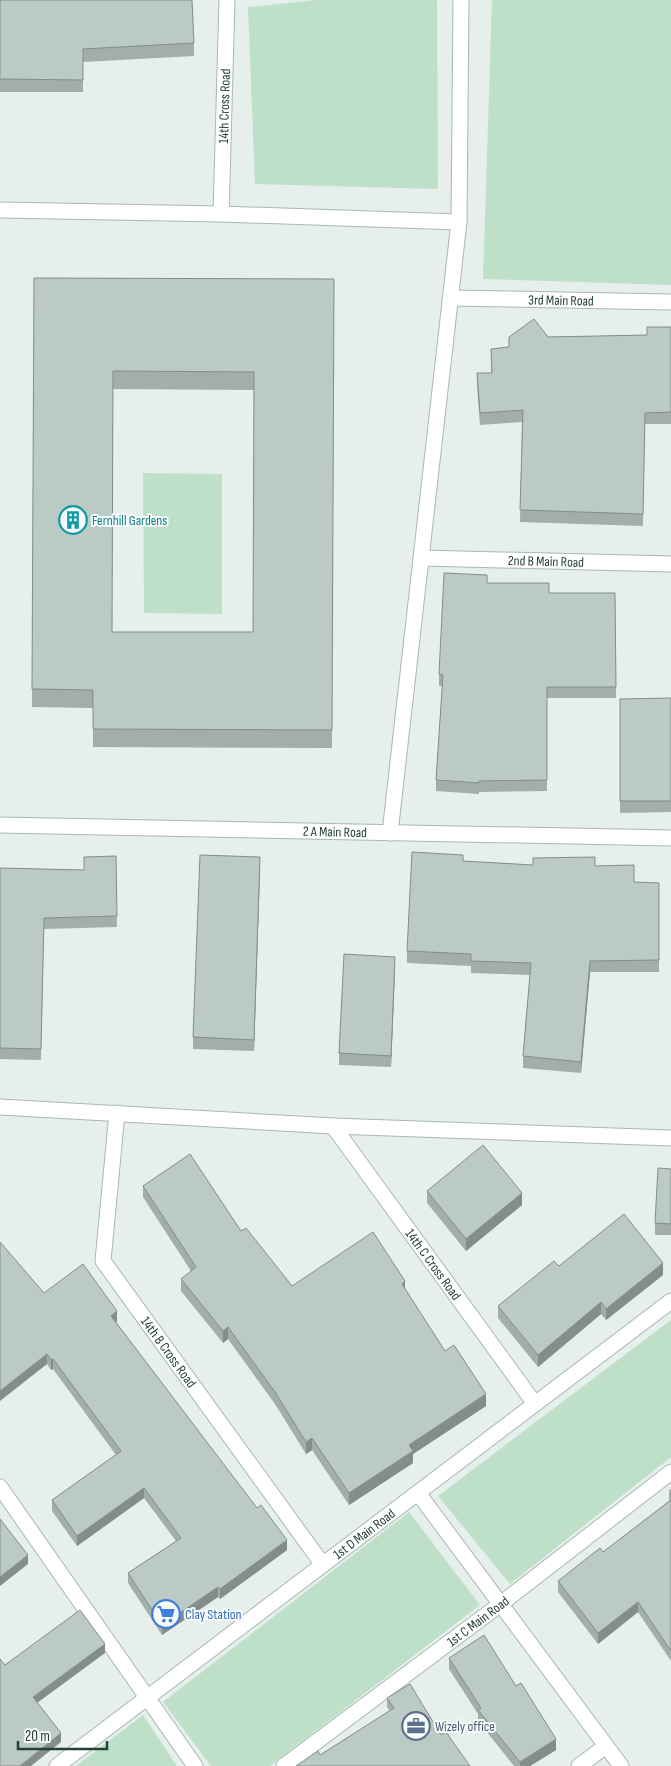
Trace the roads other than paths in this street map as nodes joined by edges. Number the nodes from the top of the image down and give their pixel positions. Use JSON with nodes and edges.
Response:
{"nodes":[{"id":1,"x":227,"y":0,"type":"edge"},
{"id":2,"x":461,"y":0,"type":"edge"},
{"id":3,"x":0,"y":210,"type":"edge"},
{"id":4,"x":221,"y":214,"type":"junction"},
{"id":5,"x":459,"y":222,"type":"junction"},
{"id":6,"x":451,"y":298,"type":"junction"},
{"id":7,"x":671,"y":302,"type":"edge"},
{"id":8,"x":422,"y":558,"type":"junction"},
{"id":9,"x":671,"y":564,"type":"edge"},
{"id":10,"x":0,"y":825,"type":"edge"},
{"id":11,"x":390,"y":833,"type":"junction"},
{"id":12,"x":671,"y":838,"type":"edge"},
{"id":13,"x":0,"y":1107,"type":"edge"},
{"id":14,"x":116,"y":1113,"type":"junction"},
{"id":15,"x":334,"y":1126,"type":"junction"},
{"id":16,"x":671,"y":1138,"type":"edge"},
{"id":17,"x":671,"y":1301,"type":"edge"},
{"id":18,"x":535,"y":1404,"type":"junction"},
{"id":19,"x":671,"y":1472,"type":"edge"},
{"id":20,"x":0,"y":1487,"type":"edge"},
{"id":21,"x":418,"y":1493,"type":"junction"},
{"id":22,"x":323,"y":1565,"type":"junction"},
{"id":23,"x":502,"y":1603,"type":"junction"},
{"id":24,"x":148,"y":1697,"type":"junction"},
{"id":25,"x":606,"y":1746,"type":"junction"},
{"id":26,"x":57,"y":1766,"type":"edge"},
{"id":27,"x":195,"y":1766,"type":"edge"},
{"id":28,"x":284,"y":1766,"type":"edge"},
{"id":29,"x":579,"y":1766,"type":"edge"},
{"id":30,"x":621,"y":1766,"type":"edge"}],
"edges":[{"from":1,"to":4,"type":"street","name":"14th Cross Road"},
{"from":2,"to":5,"type":"street"},
{"from":3,"to":4,"type":"street"},
{"from":4,"to":5,"type":"street"},
{"from":5,"to":6,"type":"street"},
{"from":6,"to":7,"type":"street","name":"3rd Main Road"},
{"from":6,"to":8,"type":"street"},
{"from":8,"to":9,"type":"street","name":"2nd B Main Road"},
{"from":8,"to":11,"type":"street"},
{"from":10,"to":11,"type":"street","name":"2 A Main Road"},
{"from":11,"to":12,"type":"street","name":"2 A Main Road"},
{"from":13,"to":14,"type":"street"},
{"from":14,"to":15,"type":"street"},
{"from":14,"to":22,"type":"street","name":"14th B Cross Road"},
{"from":15,"to":16,"type":"street"},
{"from":15,"to":18,"type":"street","name":"14th C Cross Road"},
{"from":17,"to":18,"type":"street","name":"1st D Main Road"},
{"from":18,"to":21,"type":"street","name":"1st D Main Road"},
{"from":19,"to":23,"type":"street","name":"1st C Main Road"},
{"from":20,"to":24,"type":"street"},
{"from":21,"to":22,"type":"street","name":"1st D Main Road"},
{"from":21,"to":23,"type":"street"},
{"from":22,"to":24,"type":"street","name":"1st D Main Road"},
{"from":23,"to":25,"type":"street"},
{"from":23,"to":28,"type":"street","name":"1st C Main Road"},
{"from":24,"to":26,"type":"street","name":"1st D Main Road"},
{"from":24,"to":27,"type":"street"},
{"from":25,"to":29,"type":"street"},
{"from":25,"to":30,"type":"street"}]}
